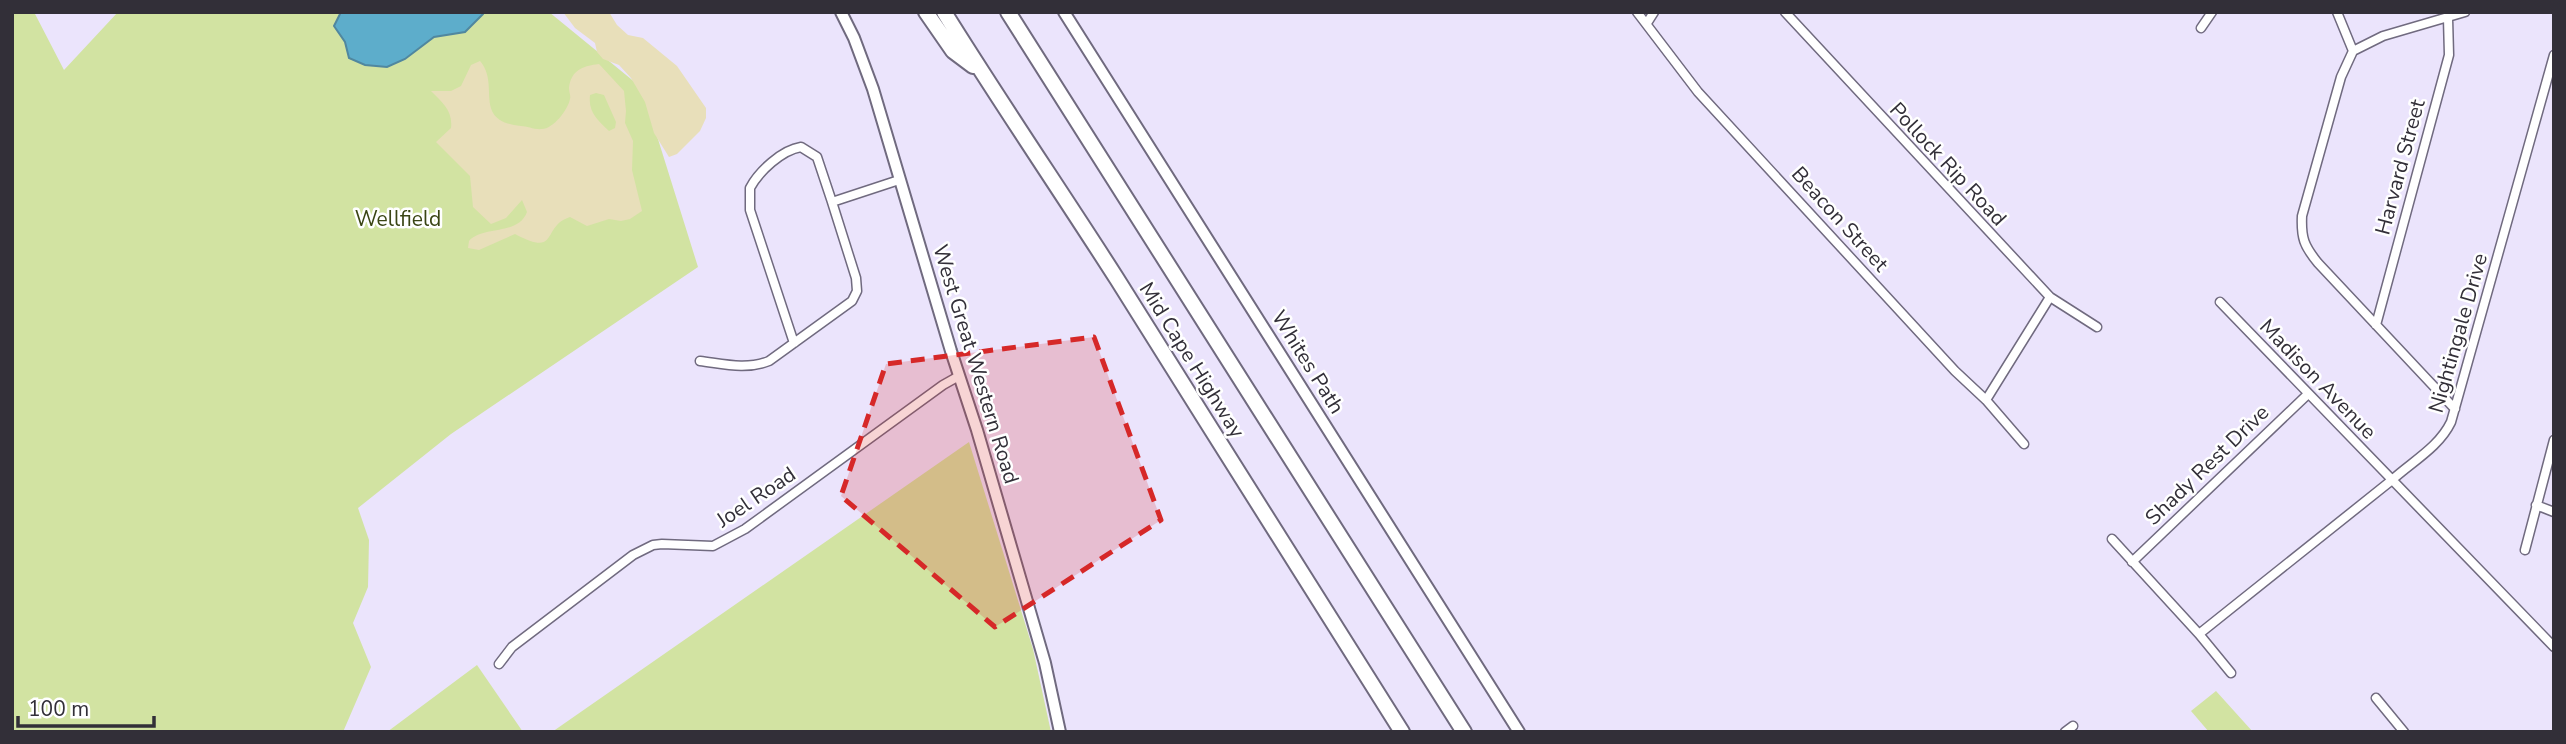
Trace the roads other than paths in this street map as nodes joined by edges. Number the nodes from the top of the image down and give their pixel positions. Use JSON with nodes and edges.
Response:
{"nodes":[{"id":1,"x":841,"y":12,"type":"edge"},
{"id":2,"x":926,"y":12,"type":"edge"},
{"id":3,"x":944,"y":12,"type":"edge"},
{"id":4,"x":1008,"y":12,"type":"edge"},
{"id":5,"x":1064,"y":12,"type":"edge"},
{"id":6,"x":1637,"y":12,"type":"edge"},
{"id":7,"x":1654,"y":12,"type":"edge"},
{"id":8,"x":1785,"y":12,"type":"edge"},
{"id":9,"x":2212,"y":12,"type":"edge"},
{"id":10,"x":2337,"y":12,"type":"edge"},
{"id":11,"x":2465,"y":12,"type":"edge"},
{"id":12,"x":2448,"y":18,"type":"junction"},
{"id":13,"x":1647,"y":23,"type":"junction"},
{"id":14,"x":2201,"y":28,"type":"dead end"},
{"id":15,"x":2353,"y":51,"type":"junction"},
{"id":16,"x":2554,"y":55,"type":"edge"},
{"id":17,"x":981,"y":72,"type":"junction"},
{"id":18,"x":899,"y":180,"type":"junction"},
{"id":19,"x":832,"y":202,"type":"junction"},
{"id":20,"x":2050,"y":298,"type":"junction"},
{"id":21,"x":2220,"y":302,"type":"dead end"},
{"id":22,"x":2376,"y":325,"type":"junction"},
{"id":23,"x":2096,"y":327,"type":"dead end"},
{"id":24,"x":794,"y":343,"type":"junction"},
{"id":25,"x":700,"y":361,"type":"dead end"},
{"id":26,"x":959,"y":376,"type":"junction"},
{"id":27,"x":2308,"y":394,"type":"junction"},
{"id":28,"x":1986,"y":400,"type":"junction"},
{"id":29,"x":2455,"y":409,"type":"junction"},
{"id":30,"x":2554,"y":440,"type":"edge"},
{"id":31,"x":2024,"y":444,"type":"dead end"},
{"id":32,"x":2392,"y":480,"type":"junction"},
{"id":33,"x":2536,"y":505,"type":"junction"},
{"id":34,"x":2554,"y":512,"type":"edge"},
{"id":35,"x":2112,"y":539,"type":"dead end"},
{"id":36,"x":2525,"y":550,"type":"dead end"},
{"id":37,"x":2132,"y":562,"type":"junction"},
{"id":38,"x":2199,"y":634,"type":"junction"},
{"id":39,"x":2554,"y":647,"type":"edge"},
{"id":40,"x":499,"y":664,"type":"dead end"},
{"id":41,"x":2231,"y":673,"type":"dead end"},
{"id":42,"x":2376,"y":698,"type":"dead end"},
{"id":43,"x":2073,"y":726,"type":"dead end"},
{"id":44,"x":1060,"y":732,"type":"edge"},
{"id":45,"x":1402,"y":732,"type":"edge"},
{"id":46,"x":1464,"y":732,"type":"edge"},
{"id":47,"x":1519,"y":732,"type":"edge"},
{"id":48,"x":2065,"y":732,"type":"edge"},
{"id":49,"x":2404,"y":732,"type":"edge"}],
"edges":[{"from":1,"to":18,"type":"street","name":"West Great Western Road"},
{"from":2,"to":17,"type":"highway"},
{"from":3,"to":17,"type":"highway","name":"Mid Cape Highway"},
{"from":4,"to":46,"type":"highway","name":"Mid Cape Highway"},
{"from":5,"to":47,"type":"street","name":"Whites Path"},
{"from":6,"to":13,"type":"street","name":"Beacon Street"},
{"from":7,"to":13,"type":"street"},
{"from":8,"to":20,"type":"street","name":"Pollock Rip Road"},
{"from":9,"to":14,"type":"street"},
{"from":10,"to":15,"type":"street"},
{"from":11,"to":12,"type":"street"},
{"from":12,"to":15,"type":"street"},
{"from":12,"to":22,"type":"street","name":"Harvard Street"},
{"from":13,"to":28,"type":"street","name":"Beacon Street"},
{"from":15,"to":22,"type":"street"},
{"from":16,"to":29,"type":"street","name":"Nightingale Drive"},
{"from":17,"to":45,"type":"highway","name":"Mid Cape Highway"},
{"from":18,"to":19,"type":"street"},
{"from":18,"to":26,"type":"street","name":"West Great Western Road"},
{"from":19,"to":24,"type":"street"},
{"from":19,"to":24,"type":"street"},
{"from":20,"to":23,"type":"street","name":"Pollock Rip Road"},
{"from":20,"to":28,"type":"street"},
{"from":21,"to":27,"type":"street","name":"Madison Avenue"},
{"from":22,"to":29,"type":"street"},
{"from":24,"to":25,"type":"street"},
{"from":26,"to":40,"type":"street","name":"Joel Road"},
{"from":26,"to":44,"type":"street","name":"West Great Western Road"},
{"from":27,"to":32,"type":"street","name":"Madison Avenue"},
{"from":27,"to":37,"type":"street","name":"Shady Rest Drive"},
{"from":28,"to":31,"type":"street","name":"Beacon Street"},
{"from":29,"to":32,"type":"street","name":"Nightingale Drive"},
{"from":30,"to":33,"type":"street"},
{"from":32,"to":38,"type":"street","name":"Nightingale Drive"},
{"from":32,"to":39,"type":"street","name":"Madison Avenue"},
{"from":33,"to":34,"type":"street"},
{"from":33,"to":36,"type":"street"},
{"from":35,"to":37,"type":"street"},
{"from":37,"to":38,"type":"street"},
{"from":38,"to":41,"type":"street"},
{"from":42,"to":49,"type":"street"},
{"from":43,"to":48,"type":"street"}]}
